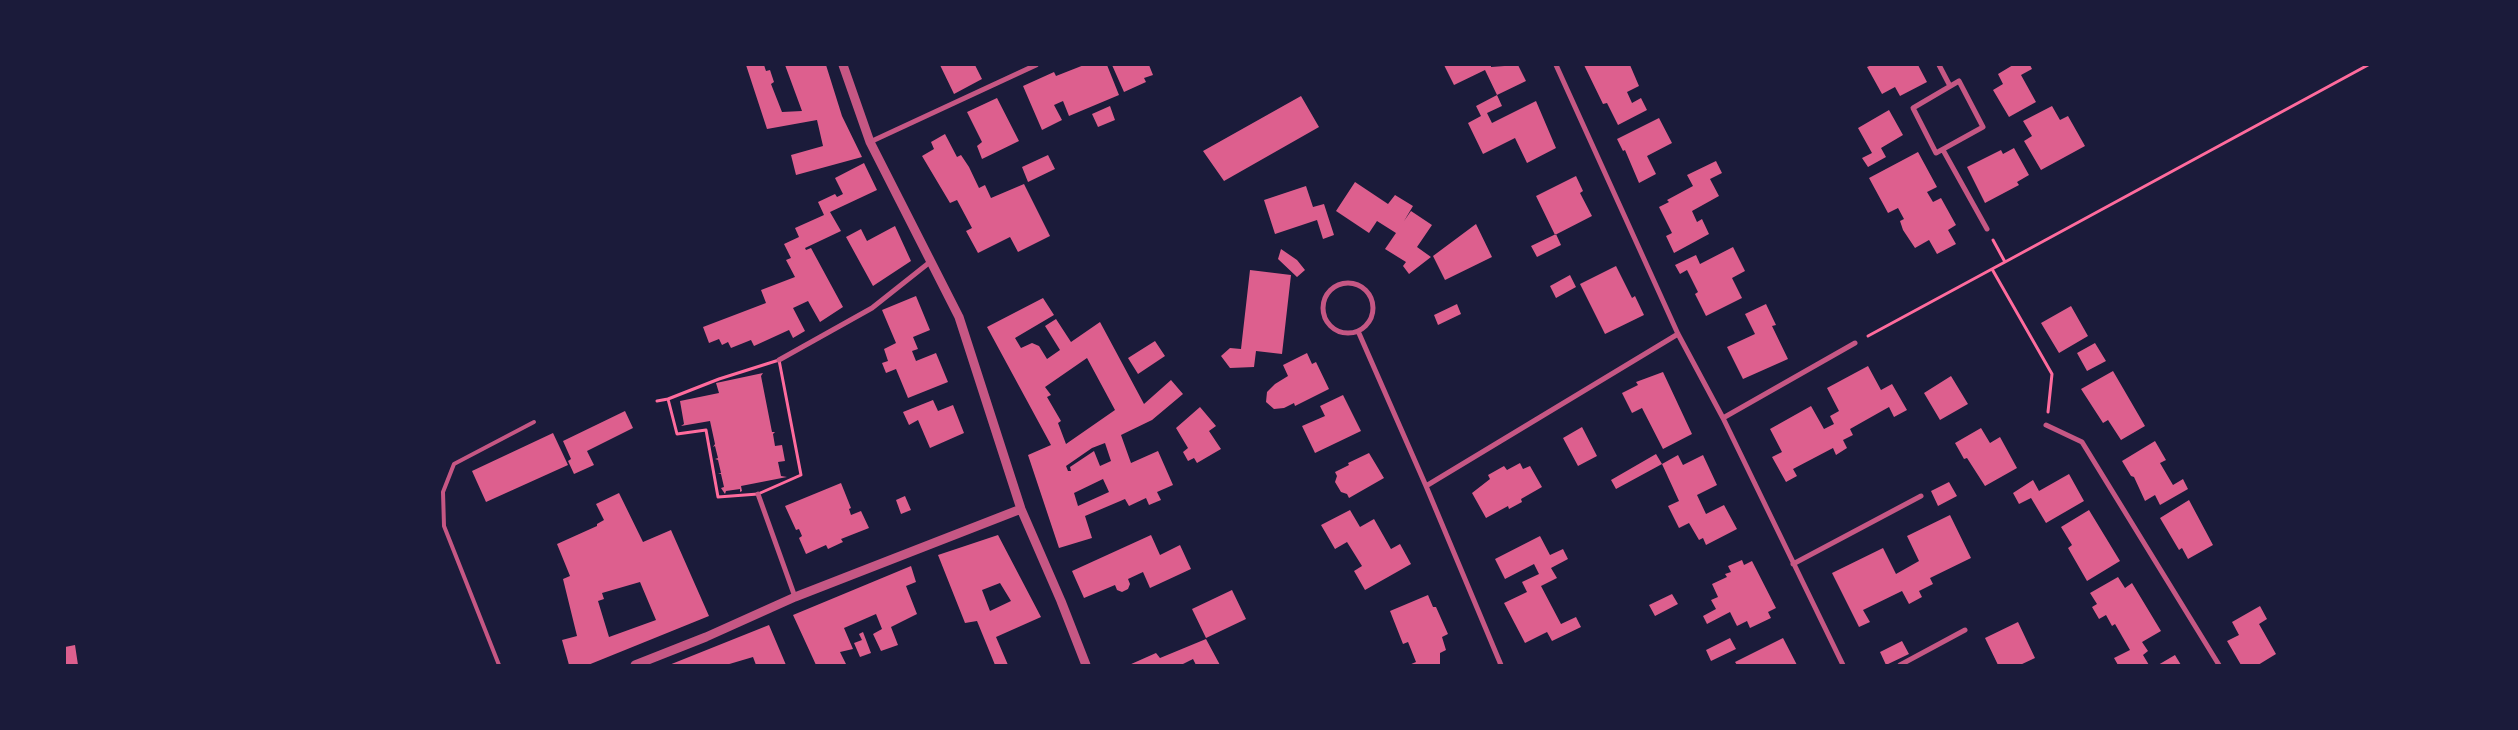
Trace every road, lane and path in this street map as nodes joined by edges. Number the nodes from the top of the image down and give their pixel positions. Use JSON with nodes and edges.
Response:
{"nodes":[{"id":1,"x":843,"y":65,"type":"edge"},
{"id":2,"x":1036,"y":65,"type":"edge"},
{"id":3,"x":1556,"y":65,"type":"edge"},
{"id":4,"x":1939,"y":65,"type":"edge"},
{"id":5,"x":2368,"y":65,"type":"edge"},
{"id":6,"x":1950,"y":86,"type":"junction"},
{"id":7,"x":870,"y":142,"type":"junction"},
{"id":8,"x":1944,"y":150,"type":"junction"},
{"id":9,"x":1987,"y":229,"type":"joint"},
{"id":10,"x":930,"y":262,"type":"junction"},
{"id":11,"x":2006,"y":262,"type":"junction"},
{"id":12,"x":1992,"y":269,"type":"junction"},
{"id":13,"x":1358,"y":331,"type":"junction"},
{"id":14,"x":1678,"y":334,"type":"junction"},
{"id":15,"x":1855,"y":343,"type":"joint"},
{"id":16,"x":779,"y":360,"type":"junction"},
{"id":17,"x":668,"y":399,"type":"junction"},
{"id":18,"x":657,"y":402,"type":"dead end"},
{"id":19,"x":1723,"y":418,"type":"junction"},
{"id":20,"x":534,"y":422,"type":"dead end"},
{"id":21,"x":2046,"y":425,"type":"joint"},
{"id":22,"x":1426,"y":486,"type":"junction"},
{"id":23,"x":758,"y":494,"type":"junction"},
{"id":24,"x":1921,"y":496,"type":"dead end"},
{"id":25,"x":1020,"y":509,"type":"junction"},
{"id":26,"x":1794,"y":564,"type":"junction"},
{"id":27,"x":794,"y":596,"type":"junction"},
{"id":28,"x":1965,"y":630,"type":"dead end"},
{"id":29,"x":499,"y":665,"type":"edge"},
{"id":30,"x":635,"y":665,"type":"edge"},
{"id":31,"x":1086,"y":665,"type":"edge"},
{"id":32,"x":1501,"y":665,"type":"edge"},
{"id":33,"x":1843,"y":665,"type":"edge"},
{"id":34,"x":1900,"y":665,"type":"edge"},
{"id":35,"x":2219,"y":665,"type":"edge"}],
"edges":[{"from":1,"to":7,"type":"street"},
{"from":2,"to":7,"type":"street"},
{"from":3,"to":14,"type":"street"},
{"from":4,"to":6,"type":"street"},
{"from":5,"to":11,"type":"path"},
{"from":6,"to":8,"type":"street"},
{"from":6,"to":8,"type":"street"},
{"from":7,"to":10,"type":"street"},
{"from":8,"to":9,"type":"street"},
{"from":9,"to":11,"type":"path"},
{"from":10,"to":16,"type":"street"},
{"from":10,"to":25,"type":"street"},
{"from":11,"to":12,"type":"path"},
{"from":12,"to":15,"type":"path"},
{"from":12,"to":21,"type":"path"},
{"from":13,"to":13,"type":"street"},
{"from":13,"to":22,"type":"street"},
{"from":14,"to":19,"type":"street"},
{"from":14,"to":22,"type":"street"},
{"from":15,"to":19,"type":"street"},
{"from":16,"to":17,"type":"path"},
{"from":16,"to":23,"type":"path"},
{"from":17,"to":18,"type":"path"},
{"from":17,"to":23,"type":"path"},
{"from":19,"to":26,"type":"street"},
{"from":20,"to":29,"type":"lane"},
{"from":21,"to":35,"type":"street"},
{"from":22,"to":32,"type":"street"},
{"from":23,"to":27,"type":"street"},
{"from":24,"to":26,"type":"street"},
{"from":25,"to":27,"type":"street"},
{"from":25,"to":31,"type":"street"},
{"from":26,"to":33,"type":"street"},
{"from":27,"to":30,"type":"street"},
{"from":28,"to":34,"type":"street"}]}
